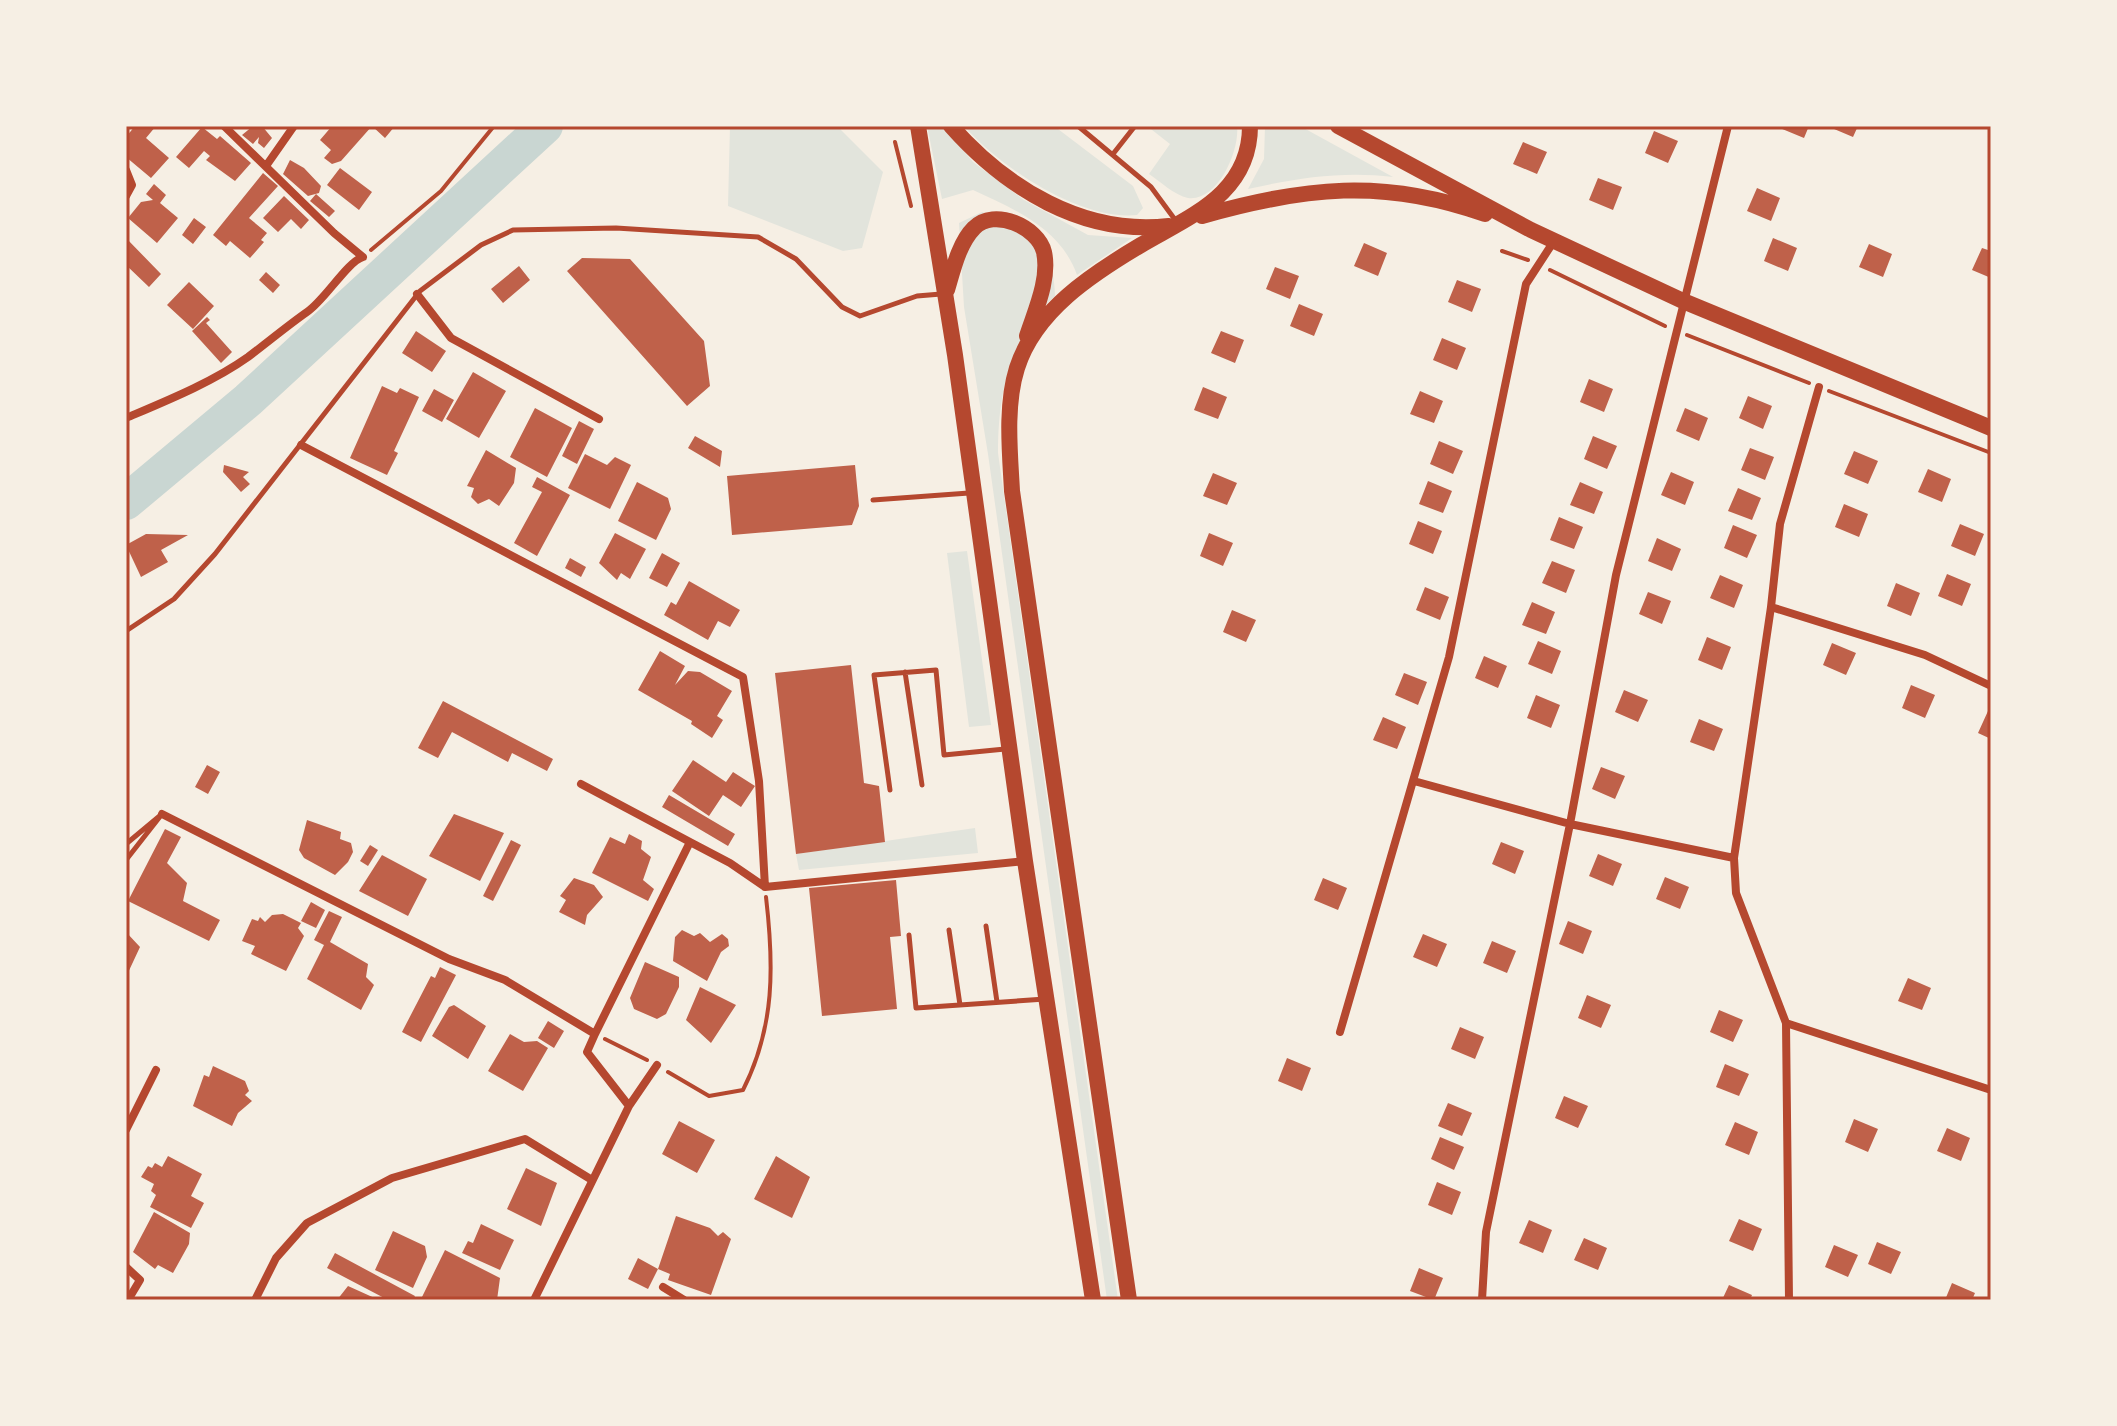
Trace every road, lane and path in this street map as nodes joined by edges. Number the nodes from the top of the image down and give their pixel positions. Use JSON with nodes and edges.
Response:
{"nodes":[{"id":1,"x":224,"y":126,"type":"edge"},
{"id":2,"x":294,"y":126,"type":"edge"},
{"id":3,"x":494,"y":126,"type":"edge"},
{"id":4,"x":918,"y":126,"type":"edge"},
{"id":5,"x":951,"y":126,"type":"edge"},
{"id":6,"x":1078,"y":126,"type":"edge"},
{"id":7,"x":1135,"y":126,"type":"edge"},
{"id":8,"x":1250,"y":126,"type":"edge"},
{"id":9,"x":1338,"y":126,"type":"edge"},
{"id":10,"x":1728,"y":126,"type":"edge"},
{"id":11,"x":1113,"y":154,"type":"junction"},
{"id":12,"x":266,"y":166,"type":"junction"},
{"id":13,"x":126,"y":170,"type":"edge"},
{"id":14,"x":126,"y":196,"type":"edge"},
{"id":15,"x":1179,"y":225,"type":"junction"},
{"id":16,"x":1531,"y":230,"type":"junction"},
{"id":17,"x":1554,"y":240,"type":"junction"},
{"id":18,"x":1502,"y":251,"type":"dead end"},
{"id":19,"x":363,"y":257,"type":"junction"},
{"id":20,"x":1539,"y":264,"type":"junction"},
{"id":21,"x":946,"y":293,"type":"junction"},
{"id":22,"x":417,"y":294,"type":"junction"},
{"id":23,"x":1683,"y":301,"type":"junction"},
{"id":24,"x":1675,"y":331,"type":"junction"},
{"id":25,"x":1017,"y":368,"type":"junction"},
{"id":26,"x":1819,"y":387,"type":"junction"},
{"id":27,"x":126,"y":418,"type":"edge"},
{"id":28,"x":599,"y":419,"type":"dead end"},
{"id":29,"x":1991,"y":428,"type":"edge"},
{"id":30,"x":301,"y":445,"type":"junction"},
{"id":31,"x":1991,"y":453,"type":"edge"},
{"id":32,"x":974,"y":492,"type":"junction"},
{"id":33,"x":873,"y":500,"type":"dead end"},
{"id":34,"x":1771,"y":607,"type":"junction"},
{"id":35,"x":126,"y":631,"type":"edge"},
{"id":36,"x":905,"y":672,"type":"junction"},
{"id":37,"x":1991,"y":686,"type":"edge"},
{"id":38,"x":1010,"y":749,"type":"junction"},
{"id":39,"x":1414,"y":781,"type":"junction"},
{"id":40,"x":581,"y":784,"type":"dead end"},
{"id":41,"x":922,"y":785,"type":"dead end"},
{"id":42,"x":890,"y":790,"type":"dead end"},
{"id":43,"x":162,"y":814,"type":"junction"},
{"id":44,"x":1570,"y":824,"type":"junction"},
{"id":45,"x":690,"y":842,"type":"junction"},
{"id":46,"x":126,"y":844,"type":"edge"},
{"id":47,"x":1734,"y":858,"type":"junction"},
{"id":48,"x":126,"y":860,"type":"edge"},
{"id":49,"x":1025,"y":861,"type":"junction"},
{"id":50,"x":765,"y":887,"type":"junction"},
{"id":51,"x":986,"y":926,"type":"dead end"},
{"id":52,"x":949,"y":930,"type":"dead end"},
{"id":53,"x":909,"y":935,"type":"dead end"},
{"id":54,"x":1046,"y":998,"type":"junction"},
{"id":55,"x":997,"y":1002,"type":"junction"},
{"id":56,"x":960,"y":1005,"type":"junction"},
{"id":57,"x":1786,"y":1023,"type":"junction"},
{"id":58,"x":1340,"y":1032,"type":"dead end"},
{"id":59,"x":595,"y":1034,"type":"junction"},
{"id":60,"x":657,"y":1065,"type":"junction"},
{"id":61,"x":156,"y":1070,"type":"dead end"},
{"id":62,"x":1991,"y":1090,"type":"edge"},
{"id":63,"x":629,"y":1106,"type":"junction"},
{"id":64,"x":126,"y":1130,"type":"edge"},
{"id":65,"x":592,"y":1180,"type":"junction"},
{"id":66,"x":126,"y":1267,"type":"edge"},
{"id":67,"x":663,"y":1287,"type":"dead end"},
{"id":68,"x":128,"y":1300,"type":"edge"},
{"id":69,"x":255,"y":1300,"type":"edge"},
{"id":70,"x":534,"y":1300,"type":"edge"},
{"id":71,"x":684,"y":1300,"type":"edge"},
{"id":72,"x":1093,"y":1300,"type":"edge"},
{"id":73,"x":1129,"y":1300,"type":"edge"},
{"id":74,"x":1482,"y":1300,"type":"edge"},
{"id":75,"x":1789,"y":1300,"type":"edge"}],
"edges":[{"from":1,"to":12,"type":"street"},
{"from":2,"to":12,"type":"street"},
{"from":3,"to":19,"type":"path"},
{"from":4,"to":21,"type":"main road"},
{"from":5,"to":15,"type":"main road"},
{"from":6,"to":11,"type":"lane"},
{"from":7,"to":11,"type":"lane"},
{"from":8,"to":15,"type":"main road"},
{"from":9,"to":16,"type":"main road"},
{"from":10,"to":23,"type":"street"},
{"from":11,"to":15,"type":"lane"},
{"from":12,"to":19,"type":"street"},
{"from":13,"to":14,"type":"street"},
{"from":15,"to":16,"type":"main road"},
{"from":15,"to":25,"type":"main road"},
{"from":16,"to":17,"type":"main road"},
{"from":17,"to":20,"type":"street"},
{"from":17,"to":23,"type":"main road"},
{"from":18,"to":20,"type":"path"},
{"from":19,"to":27,"type":"street"},
{"from":20,"to":24,"type":"path"},
{"from":20,"to":39,"type":"street"},
{"from":21,"to":22,"type":"lane"},
{"from":21,"to":25,"type":"main road"},
{"from":21,"to":32,"type":"main road"},
{"from":22,"to":28,"type":"street"},
{"from":22,"to":30,"type":"lane"},
{"from":23,"to":24,"type":"street"},
{"from":23,"to":29,"type":"main road"},
{"from":24,"to":26,"type":"path"},
{"from":24,"to":44,"type":"street"},
{"from":25,"to":73,"type":"main road"},
{"from":26,"to":31,"type":"path"},
{"from":26,"to":34,"type":"street"},
{"from":30,"to":35,"type":"lane"},
{"from":30,"to":50,"type":"street"},
{"from":32,"to":33,"type":"lane"},
{"from":32,"to":38,"type":"main road"},
{"from":34,"to":37,"type":"street"},
{"from":34,"to":47,"type":"street"},
{"from":36,"to":38,"type":"lane"},
{"from":36,"to":41,"type":"lane"},
{"from":36,"to":42,"type":"lane"},
{"from":38,"to":49,"type":"main road"},
{"from":39,"to":44,"type":"street"},
{"from":39,"to":58,"type":"street"},
{"from":40,"to":45,"type":"street"},
{"from":43,"to":46,"type":"lane"},
{"from":43,"to":48,"type":"lane"},
{"from":43,"to":59,"type":"street"},
{"from":44,"to":47,"type":"street"},
{"from":44,"to":74,"type":"street"},
{"from":45,"to":50,"type":"street"},
{"from":45,"to":59,"type":"street"},
{"from":47,"to":57,"type":"street"},
{"from":49,"to":50,"type":"street"},
{"from":49,"to":54,"type":"main road"},
{"from":50,"to":60,"type":"path"},
{"from":51,"to":55,"type":"lane"},
{"from":52,"to":56,"type":"lane"},
{"from":53,"to":56,"type":"lane"},
{"from":54,"to":55,"type":"lane"},
{"from":54,"to":72,"type":"main road"},
{"from":55,"to":56,"type":"lane"},
{"from":57,"to":62,"type":"street"},
{"from":57,"to":75,"type":"street"},
{"from":59,"to":60,"type":"path"},
{"from":59,"to":63,"type":"street"},
{"from":60,"to":63,"type":"street"},
{"from":61,"to":64,"type":"street"},
{"from":63,"to":65,"type":"street"},
{"from":65,"to":69,"type":"street"},
{"from":65,"to":70,"type":"street"},
{"from":66,"to":68,"type":"street"},
{"from":67,"to":71,"type":"street"}]}
